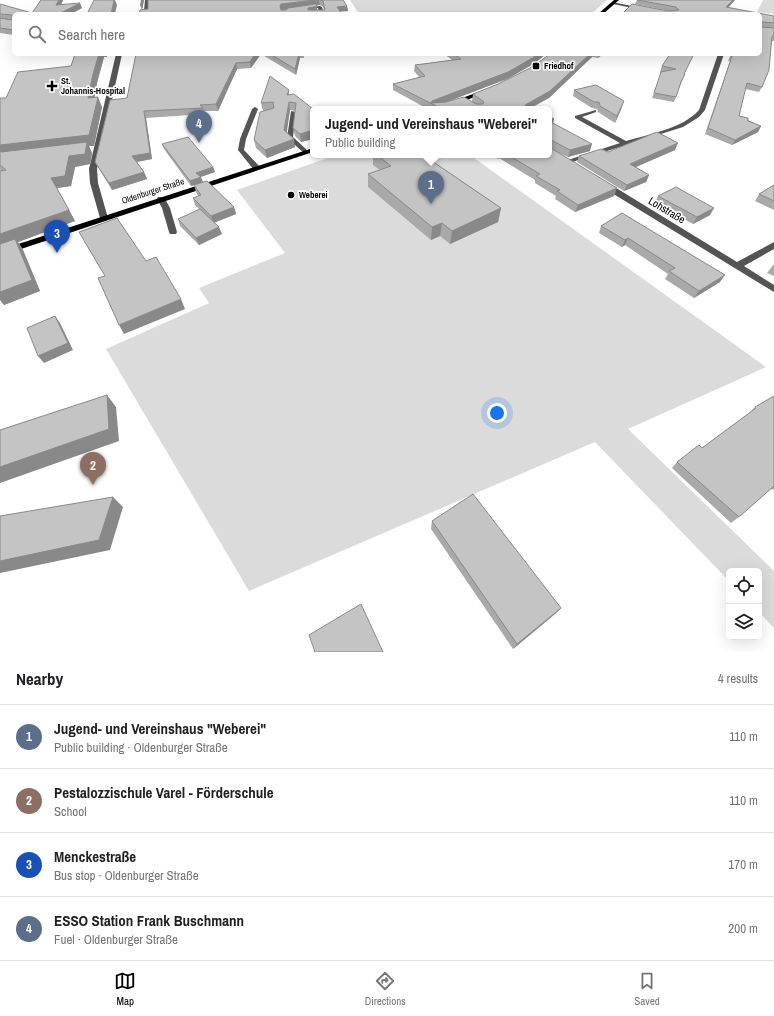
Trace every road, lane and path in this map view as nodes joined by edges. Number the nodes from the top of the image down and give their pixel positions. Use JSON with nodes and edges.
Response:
{"nodes":[{"id":1,"x":147,"y":0,"type":"edge"},
{"id":2,"x":617,"y":0,"type":"edge"},
{"id":3,"x":613,"y":4,"type":"junction"},
{"id":4,"x":645,"y":9,"type":"edge"},
{"id":5,"x":146,"y":12,"type":"edge"},
{"id":6,"x":284,"y":12,"type":"edge"},
{"id":7,"x":322,"y":12,"type":"edge"},
{"id":8,"x":603,"y":12,"type":"edge"},
{"id":9,"x":117,"y":56,"type":"edge"},
{"id":10,"x":719,"y":56,"type":"edge"},
{"id":11,"x":488,"y":91,"type":"edge"},
{"id":12,"x":463,"y":100,"type":"junction"},
{"id":13,"x":471,"y":104,"type":"edge"},
{"id":14,"x":444,"y":106,"type":"edge"},
{"id":15,"x":255,"y":109,"type":"dead end"},
{"id":16,"x":594,"y":111,"type":"edge"},
{"id":17,"x":292,"y":112,"type":"edge"},
{"id":18,"x":624,"y":143,"type":"junction"},
{"id":19,"x":310,"y":151,"type":"edge"},
{"id":20,"x":567,"y":162,"type":"edge"},
{"id":21,"x":257,"y":168,"type":"junction"},
{"id":22,"x":594,"y":179,"type":"edge"},
{"id":23,"x":161,"y":199,"type":"junction"},
{"id":24,"x":104,"y":218,"type":"junction"},
{"id":25,"x":173,"y":232,"type":"dead end"},
{"id":26,"x":774,"y":245,"type":"edge"},
{"id":27,"x":0,"y":252,"type":"edge"},
{"id":28,"x":738,"y":266,"type":"junction"},
{"id":29,"x":774,"y":289,"type":"edge"}],
"edges":[{"from":1,"to":5,"type":"street"},
{"from":2,"to":3,"type":"main road"},
{"from":3,"to":4,"type":"street"},
{"from":3,"to":8,"type":"main road"},
{"from":6,"to":7,"type":"street"},
{"from":9,"to":24,"type":"street"},
{"from":10,"to":18,"type":"street"},
{"from":11,"to":12,"type":"main road"},
{"from":12,"to":13,"type":"street"},
{"from":12,"to":14,"type":"main road"},
{"from":15,"to":21,"type":"street"},
{"from":16,"to":18,"type":"street"},
{"from":17,"to":19,"type":"street"},
{"from":18,"to":20,"type":"street"},
{"from":19,"to":21,"type":"main road","name":"Oldenburger Straße"},
{"from":21,"to":23,"type":"main road","name":"Oldenburger Straße"},
{"from":22,"to":28,"type":"street","name":"Lohstraße"},
{"from":23,"to":24,"type":"main road","name":"Oldenburger Straße"},
{"from":23,"to":25,"type":"street"},
{"from":24,"to":27,"type":"main road","name":"Oldenburger Straße"},
{"from":26,"to":28,"type":"street"},
{"from":28,"to":29,"type":"street","name":"Lohstraße"}]}
